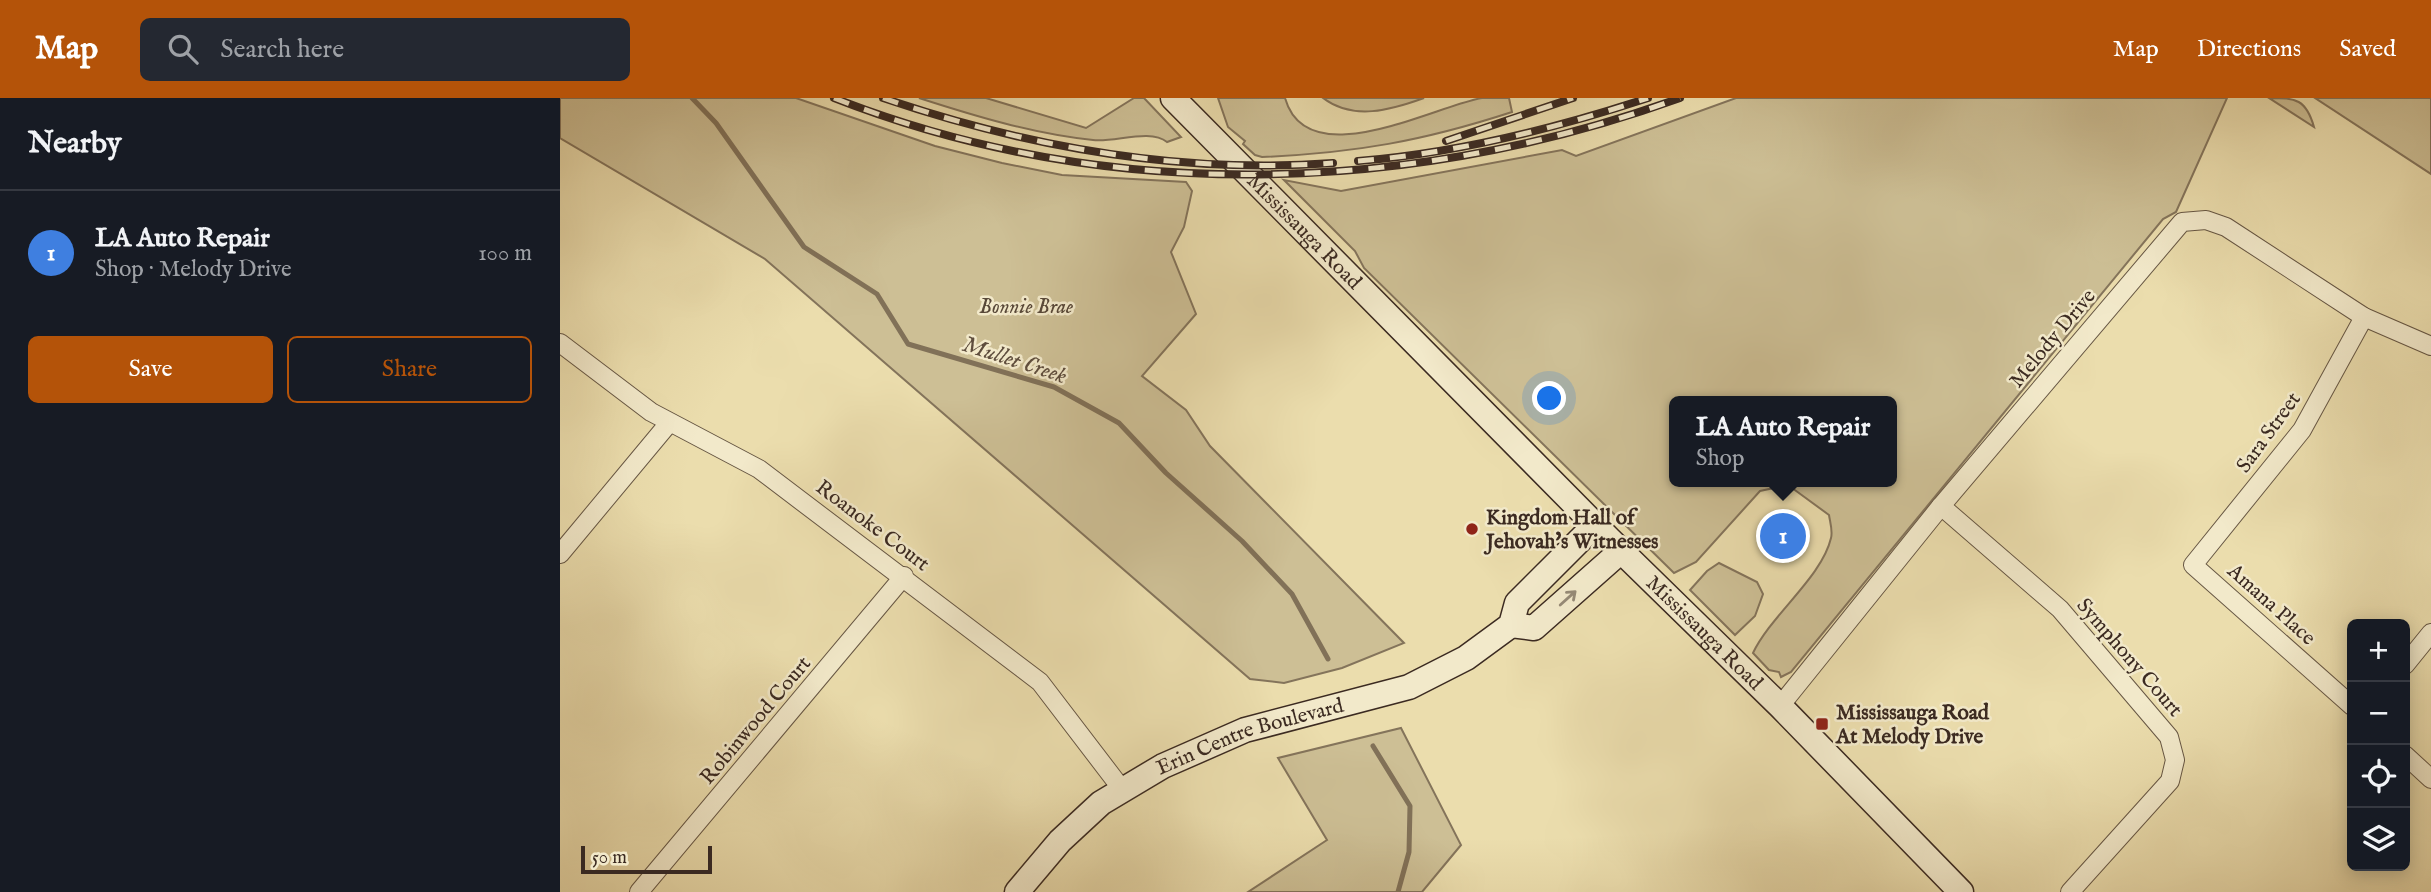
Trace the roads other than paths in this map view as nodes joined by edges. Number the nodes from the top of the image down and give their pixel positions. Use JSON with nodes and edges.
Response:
{"nodes":[{"id":1,"x":1173,"y":98,"type":"edge"},
{"id":2,"x":2364,"y":317,"type":"junction"},
{"id":3,"x":560,"y":343,"type":"edge"},
{"id":4,"x":2431,"y":346,"type":"edge"},
{"id":5,"x":669,"y":423,"type":"junction"},
{"id":6,"x":1941,"y":506,"type":"junction"},
{"id":7,"x":1595,"y":525,"type":"junction"},
{"id":8,"x":1621,"y":551,"type":"junction"},
{"id":9,"x":560,"y":554,"type":"edge"},
{"id":10,"x":2193,"y":565,"type":"joint"},
{"id":11,"x":904,"y":576,"type":"junction"},
{"id":12,"x":1511,"y":625,"type":"junction"},
{"id":13,"x":2431,"y":633,"type":"edge"},
{"id":14,"x":2410,"y":659,"type":"edge"},
{"id":15,"x":2347,"y":702,"type":"edge"},
{"id":16,"x":1780,"y":706,"type":"junction"},
{"id":17,"x":2410,"y":760,"type":"edge"},
{"id":18,"x":2431,"y":779,"type":"edge"},
{"id":19,"x":1121,"y":788,"type":"junction"},
{"id":20,"x":639,"y":892,"type":"edge"},
{"id":21,"x":1017,"y":892,"type":"edge"},
{"id":22,"x":1961,"y":892,"type":"edge"},
{"id":23,"x":2070,"y":892,"type":"edge"}],
"edges":[{"from":1,"to":7,"type":"main road","name":"Mississauga Road"},
{"from":2,"to":4,"type":"street","name":"Melody Drive"},
{"from":2,"to":6,"type":"street","name":"Melody Drive"},
{"from":2,"to":10,"type":"street","name":"Sara Street"},
{"from":3,"to":5,"type":"street","name":"Roanoke Court"},
{"from":5,"to":9,"type":"street"},
{"from":5,"to":11,"type":"street","name":"Roanoke Court"},
{"from":6,"to":16,"type":"street","name":"Melody Drive"},
{"from":6,"to":23,"type":"street","name":"Symphony Court"},
{"from":7,"to":8,"type":"main road","name":"Mississauga Road"},
{"from":7,"to":12,"type":"main road","name":"Erin Centre Boulevard"},
{"from":12,"to":8,"type":"main road","name":"Erin Centre Boulevard","one_way":true},
{"from":8,"to":16,"type":"main road","name":"Mississauga Road"},
{"from":10,"to":15,"type":"street","name":"Amana Place"},
{"from":11,"to":19,"type":"street","name":"Roanoke Court"},
{"from":11,"to":20,"type":"street","name":"Robinwood Court"},
{"from":12,"to":19,"type":"main road","name":"Erin Centre Boulevard"},
{"from":13,"to":14,"type":"street"},
{"from":16,"to":22,"type":"main road","name":"Mississauga Road"},
{"from":17,"to":18,"type":"street"},
{"from":19,"to":21,"type":"main road","name":"Erin Centre Boulevard"}]}
